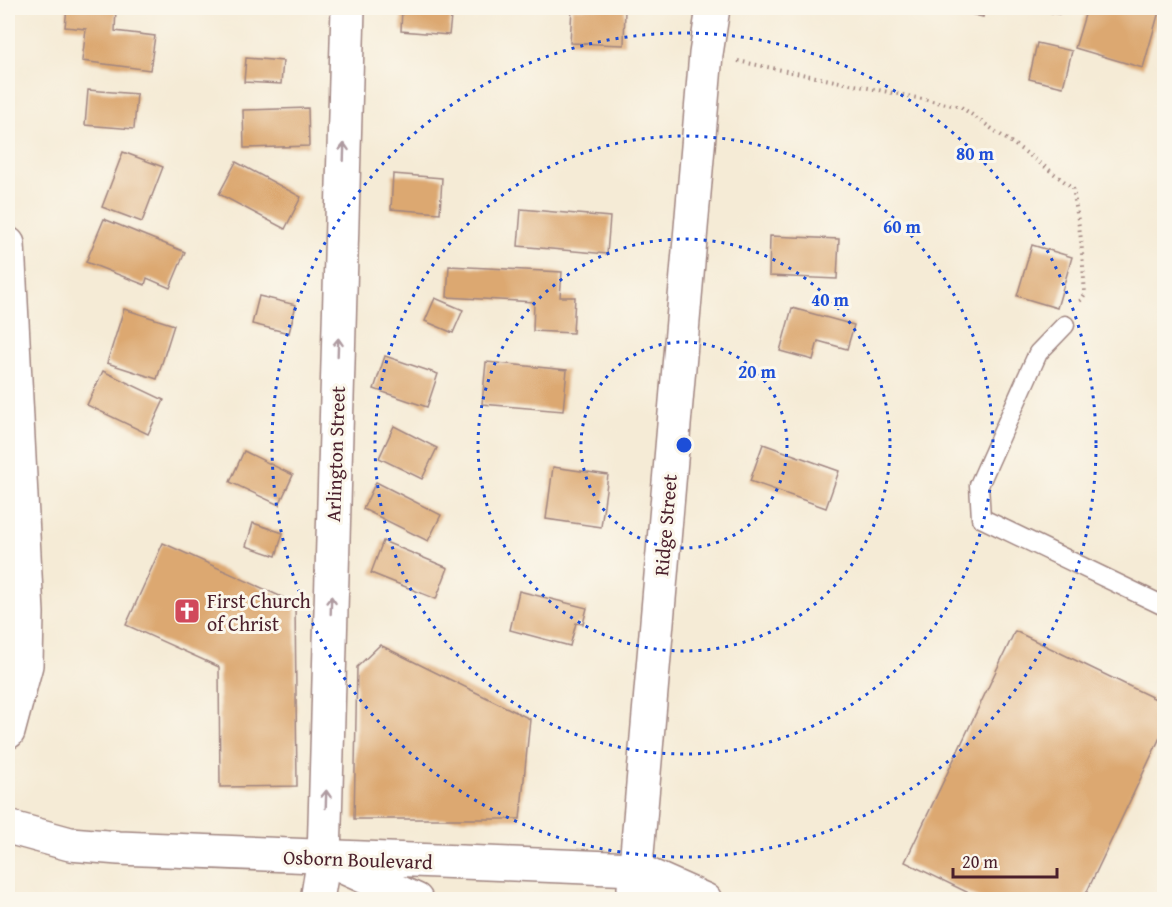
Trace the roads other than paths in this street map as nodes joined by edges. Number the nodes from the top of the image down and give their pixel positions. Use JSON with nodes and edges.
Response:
{"nodes":[{"id":1,"x":348,"y":8,"type":"edge"},
{"id":2,"x":713,"y":8,"type":"edge"},
{"id":3,"x":8,"y":244,"type":"edge"},
{"id":4,"x":1065,"y":325,"type":"road end"},
{"id":5,"x":1164,"y":606,"type":"edge"},
{"id":6,"x":17,"y":667,"type":"edge"},
{"id":7,"x":8,"y":732,"type":"edge"},
{"id":8,"x":8,"y":827,"type":"edge"},
{"id":9,"x":324,"y":858,"type":"junction"},
{"id":10,"x":634,"y":884,"type":"edge"},
{"id":11,"x":317,"y":900,"type":"edge"},
{"id":12,"x":416,"y":900,"type":"edge"},
{"id":13,"x":705,"y":900,"type":"edge"}],
"edges":[{"from":9,"to":1,"type":"street","name":"Arlington Street","one_way":true},
{"from":2,"to":10,"type":"street","name":"Ridge Street"},
{"from":3,"to":6,"type":"street"},
{"from":4,"to":5,"type":"lane"},
{"from":6,"to":7,"type":"street"},
{"from":8,"to":9,"type":"street","name":"Osborn Boulevard"},
{"from":9,"to":10,"type":"street","name":"Osborn Boulevard"},
{"from":9,"to":11,"type":"street","name":"Arlington Street"},
{"from":9,"to":12,"type":"street"},
{"from":10,"to":13,"type":"street","name":"Osborn Boulevard"}]}
